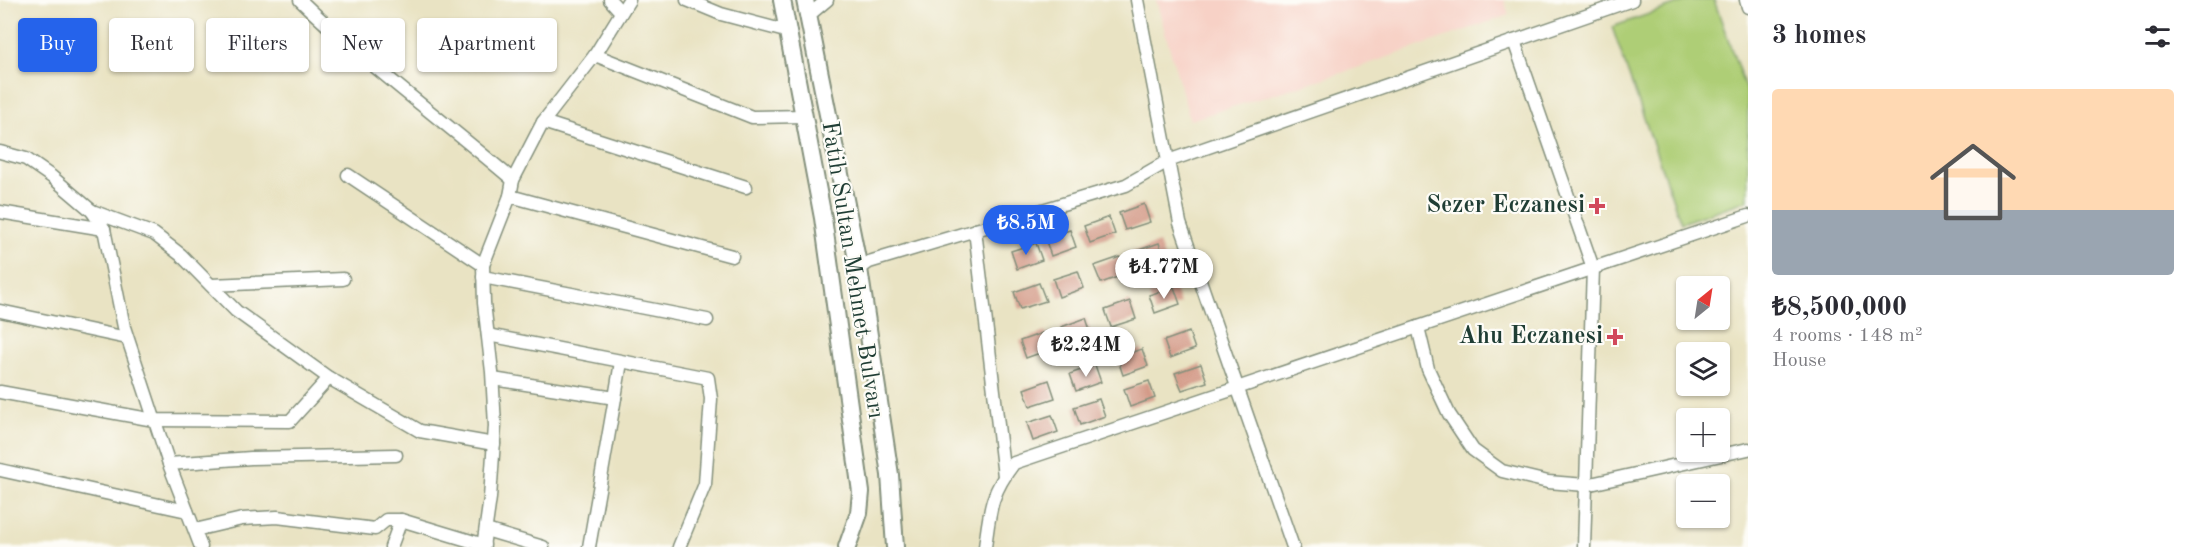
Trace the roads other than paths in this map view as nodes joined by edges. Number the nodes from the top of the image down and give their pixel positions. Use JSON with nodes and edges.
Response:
{"nodes":[{"id":1,"x":300,"y":0,"type":"edge"},
{"id":2,"x":610,"y":0,"type":"edge"},
{"id":3,"x":629,"y":0,"type":"edge"},
{"id":4,"x":687,"y":0,"type":"edge"},
{"id":5,"x":782,"y":0,"type":"edge"},
{"id":6,"x":827,"y":0,"type":"edge"},
{"id":7,"x":1137,"y":0,"type":"edge"},
{"id":8,"x":1632,"y":0,"type":"edge"},
{"id":9,"x":1746,"y":0,"type":"edge"},
{"id":10,"x":1748,"y":7,"type":"edge"},
{"id":11,"x":807,"y":8,"type":"edge"},
{"id":12,"x":621,"y":12,"type":"junction"},
{"id":13,"x":789,"y":32,"type":"junction"},
{"id":14,"x":1514,"y":41,"type":"junction"},
{"id":15,"x":595,"y":55,"type":"junction"},
{"id":16,"x":804,"y":116,"type":"junction"},
{"id":17,"x":543,"y":122,"type":"junction"},
{"id":18,"x":0,"y":152,"type":"edge"},
{"id":19,"x":1168,"y":161,"type":"junction"},
{"id":20,"x":348,"y":175,"type":"dead end"},
{"id":21,"x":513,"y":180,"type":"junction"},
{"id":22,"x":746,"y":187,"type":"dead end"},
{"id":23,"x":510,"y":196,"type":"junction"},
{"id":24,"x":92,"y":211,"type":"junction"},
{"id":25,"x":0,"y":212,"type":"edge"},
{"id":26,"x":1748,"y":216,"type":"edge"},
{"id":27,"x":104,"y":229,"type":"junction"},
{"id":28,"x":975,"y":230,"type":"junction"},
{"id":29,"x":732,"y":256,"type":"dead end"},
{"id":30,"x":1593,"y":268,"type":"junction"},
{"id":31,"x":859,"y":269,"type":"junction"},
{"id":32,"x":483,"y":271,"type":"junction"},
{"id":33,"x":343,"y":279,"type":"dead end"},
{"id":34,"x":211,"y":285,"type":"junction"},
{"id":35,"x":0,"y":311,"type":"edge"},
{"id":36,"x":707,"y":320,"type":"dead end"},
{"id":37,"x":1418,"y":327,"type":"junction"},
{"id":38,"x":488,"y":335,"type":"junction"},
{"id":39,"x":127,"y":338,"type":"junction"},
{"id":40,"x":621,"y":363,"type":"junction"},
{"id":41,"x":329,"y":378,"type":"junction"},
{"id":42,"x":493,"y":379,"type":"junction"},
{"id":43,"x":1239,"y":388,"type":"junction"},
{"id":44,"x":0,"y":392,"type":"edge"},
{"id":45,"x":615,"y":398,"type":"junction"},
{"id":46,"x":154,"y":420,"type":"junction"},
{"id":47,"x":494,"y":444,"type":"junction"},
{"id":48,"x":1748,"y":448,"type":"edge"},
{"id":49,"x":396,"y":455,"type":"dead end"},
{"id":50,"x":169,"y":464,"type":"junction"},
{"id":51,"x":0,"y":470,"type":"edge"},
{"id":52,"x":1004,"y":476,"type":"junction"},
{"id":53,"x":1586,"y":484,"type":"junction"},
{"id":54,"x":188,"y":511,"type":"junction"},
{"id":55,"x":401,"y":520,"type":"junction"},
{"id":56,"x":195,"y":530,"type":"junction"},
{"id":57,"x":486,"y":530,"type":"junction"},
{"id":58,"x":484,"y":546,"type":"edge"},
{"id":59,"x":201,"y":547,"type":"edge"},
{"id":60,"x":391,"y":547,"type":"edge"},
{"id":61,"x":543,"y":547,"type":"edge"},
{"id":62,"x":589,"y":547,"type":"edge"},
{"id":63,"x":679,"y":547,"type":"edge"},
{"id":64,"x":846,"y":547,"type":"edge"},
{"id":65,"x":895,"y":547,"type":"edge"},
{"id":66,"x":986,"y":547,"type":"edge"},
{"id":67,"x":1293,"y":547,"type":"edge"},
{"id":68,"x":1584,"y":547,"type":"edge"}],
"edges":[{"from":1,"to":21,"type":"street"},
{"from":2,"to":12,"type":"street"},
{"from":3,"to":12,"type":"street"},
{"from":4,"to":13,"type":"street"},
{"from":5,"to":13,"type":"main road","name":"Fatih Sultan Mehmet Bulvarı"},
{"from":6,"to":11,"type":"street"},
{"from":7,"to":19,"type":"street"},
{"from":8,"to":14,"type":"street"},
{"from":9,"to":10,"type":"street"},
{"from":11,"to":31,"type":"main road","name":"Fatih Sultan Mehmet Bulvarı"},
{"from":12,"to":15,"type":"street"},
{"from":13,"to":16,"type":"main road","name":"Fatih Sultan Mehmet Bulvarı"},
{"from":14,"to":19,"type":"street"},
{"from":14,"to":30,"type":"street"},
{"from":15,"to":16,"type":"street"},
{"from":15,"to":17,"type":"street"},
{"from":16,"to":64,"type":"main road","name":"Fatih Sultan Mehmet Bulvarı"},
{"from":17,"to":21,"type":"street"},
{"from":17,"to":22,"type":"street"},
{"from":18,"to":24,"type":"street"},
{"from":19,"to":28,"type":"street"},
{"from":19,"to":43,"type":"street"},
{"from":20,"to":32,"type":"street"},
{"from":21,"to":23,"type":"street"},
{"from":23,"to":29,"type":"street"},
{"from":23,"to":32,"type":"street"},
{"from":24,"to":27,"type":"street"},
{"from":24,"to":34,"type":"street"},
{"from":25,"to":27,"type":"street"},
{"from":26,"to":30,"type":"street"},
{"from":27,"to":39,"type":"street"},
{"from":28,"to":31,"type":"street"},
{"from":28,"to":52,"type":"street"},
{"from":30,"to":37,"type":"street"},
{"from":30,"to":53,"type":"street"},
{"from":31,"to":65,"type":"main road","name":"Fatih Sultan Mehmet Bulvarı"},
{"from":32,"to":36,"type":"street"},
{"from":32,"to":38,"type":"street"},
{"from":33,"to":34,"type":"street"},
{"from":34,"to":41,"type":"street"},
{"from":35,"to":39,"type":"street"},
{"from":37,"to":43,"type":"street"},
{"from":37,"to":53,"type":"street"},
{"from":38,"to":40,"type":"street"},
{"from":38,"to":42,"type":"street"},
{"from":39,"to":46,"type":"street"},
{"from":40,"to":45,"type":"street"},
{"from":40,"to":63,"type":"street"},
{"from":41,"to":46,"type":"street"},
{"from":41,"to":47,"type":"street"},
{"from":42,"to":45,"type":"street"},
{"from":42,"to":47,"type":"street"},
{"from":43,"to":52,"type":"street"},
{"from":43,"to":67,"type":"street"},
{"from":44,"to":46,"type":"street"},
{"from":45,"to":62,"type":"street"},
{"from":46,"to":50,"type":"street"},
{"from":47,"to":57,"type":"street"},
{"from":48,"to":53,"type":"street"},
{"from":49,"to":50,"type":"street"},
{"from":50,"to":54,"type":"street"},
{"from":51,"to":54,"type":"street"},
{"from":52,"to":66,"type":"street"},
{"from":53,"to":68,"type":"street"},
{"from":54,"to":56,"type":"street"},
{"from":55,"to":56,"type":"street"},
{"from":55,"to":58,"type":"street"},
{"from":55,"to":60,"type":"street"},
{"from":56,"to":59,"type":"street"},
{"from":57,"to":58,"type":"street"},
{"from":57,"to":61,"type":"street"}]}
